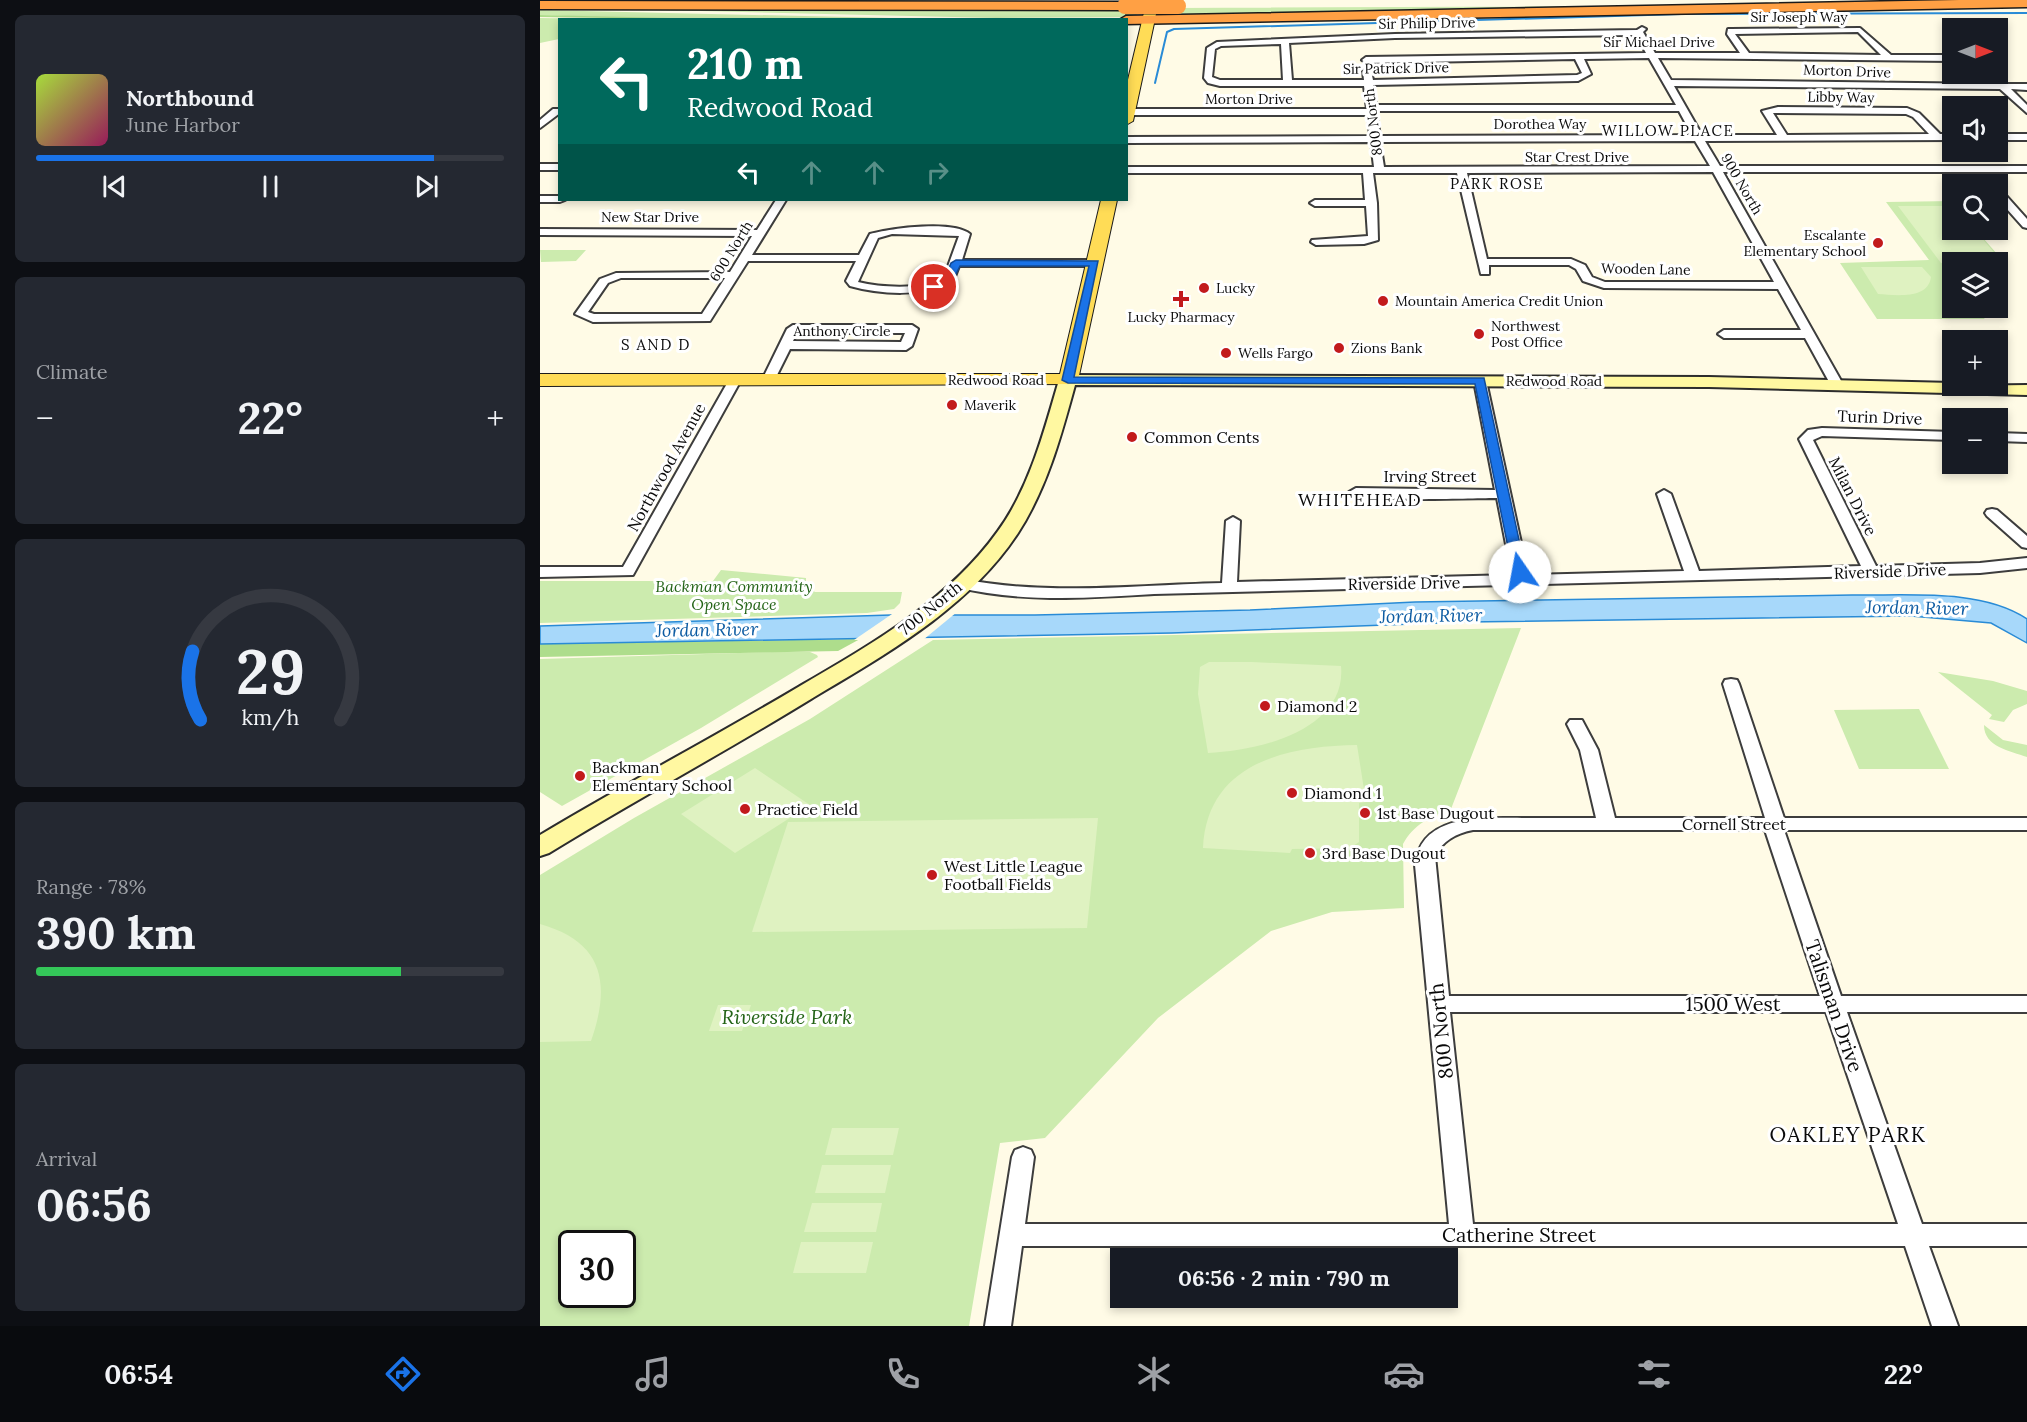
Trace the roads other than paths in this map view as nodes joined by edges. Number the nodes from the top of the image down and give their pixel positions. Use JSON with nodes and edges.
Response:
{"nodes":[{"id":1,"x":1153,"y":0,"type":"edge"},
{"id":2,"x":2027,"y":3,"type":"edge"},
{"id":3,"x":540,"y":6,"type":"edge"},
{"id":4,"x":1126,"y":13,"type":"edge"},
{"id":5,"x":925,"y":18,"type":"edge"},
{"id":6,"x":1196,"y":19,"type":"junction"},
{"id":7,"x":1149,"y":20,"type":"junction"},
{"id":8,"x":1640,"y":30,"type":"joint"},
{"id":9,"x":1145,"y":38,"type":"junction"},
{"id":10,"x":1363,"y":38,"type":"junction"},
{"id":11,"x":1286,"y":41,"type":"junction"},
{"id":12,"x":1652,"y":55,"type":"junction"},
{"id":13,"x":1746,"y":55,"type":"junction"},
{"id":14,"x":1578,"y":56,"type":"junction"},
{"id":15,"x":1889,"y":58,"type":"junction"},
{"id":16,"x":1942,"y":58,"type":"edge"},
{"id":17,"x":1366,"y":60,"type":"junction"},
{"id":18,"x":1211,"y":81,"type":"joint"},
{"id":19,"x":1241,"y":83,"type":"junction"},
{"id":20,"x":1288,"y":83,"type":"junction"},
{"id":21,"x":1368,"y":83,"type":"junction"},
{"id":22,"x":1667,"y":83,"type":"junction"},
{"id":23,"x":2001,"y":84,"type":"edge"},
{"id":24,"x":2003,"y":87,"type":"junction"},
{"id":25,"x":2027,"y":87,"type":"edge"},
{"id":26,"x":1681,"y":108,"type":"junction"},
{"id":27,"x":540,"y":110,"type":"edge"},
{"id":28,"x":1372,"y":110,"type":"junction"},
{"id":29,"x":2027,"y":110,"type":"edge"},
{"id":30,"x":557,"y":111,"type":"edge"},
{"id":31,"x":1128,"y":111,"type":"edge"},
{"id":32,"x":1239,"y":112,"type":"junction"},
{"id":33,"x":1128,"y":115,"type":"edge"},
{"id":34,"x":540,"y":125,"type":"edge"},
{"id":35,"x":1936,"y":137,"type":"junction"},
{"id":36,"x":1942,"y":137,"type":"edge"},
{"id":37,"x":2008,"y":137,"type":"edge"},
{"id":38,"x":2027,"y":137,"type":"edge"},
{"id":39,"x":1698,"y":138,"type":"junction"},
{"id":40,"x":1784,"y":138,"type":"junction"},
{"id":41,"x":1375,"y":139,"type":"junction"},
{"id":42,"x":1128,"y":140,"type":"edge"},
{"id":43,"x":540,"y":167,"type":"edge"},
{"id":44,"x":558,"y":167,"type":"edge"},
{"id":45,"x":1977,"y":169,"type":"junction"},
{"id":46,"x":2027,"y":169,"type":"edge"},
{"id":47,"x":1128,"y":170,"type":"edge"},
{"id":48,"x":1374,"y":170,"type":"junction"},
{"id":49,"x":1461,"y":170,"type":"junction"},
{"id":50,"x":1717,"y":171,"type":"junction"},
{"id":51,"x":1982,"y":174,"type":"edge"},
{"id":52,"x":540,"y":199,"type":"edge"},
{"id":53,"x":558,"y":199,"type":"edge"},
{"id":54,"x":780,"y":201,"type":"edge"},
{"id":55,"x":1109,"y":201,"type":"edge"},
{"id":56,"x":1315,"y":203,"type":"dead end"},
{"id":57,"x":1372,"y":203,"type":"junction"},
{"id":58,"x":2008,"y":204,"type":"edge"},
{"id":59,"x":2027,"y":225,"type":"edge"},
{"id":60,"x":540,"y":232,"type":"edge"},
{"id":61,"x":760,"y":233,"type":"junction"},
{"id":62,"x":1316,"y":242,"type":"dead end"},
{"id":63,"x":744,"y":258,"type":"junction"},
{"id":64,"x":863,"y":258,"type":"junction"},
{"id":65,"x":956,"y":263,"type":"junction"},
{"id":66,"x":1095,"y":263,"type":"junction"},
{"id":67,"x":734,"y":274,"type":"junction"},
{"id":68,"x":1783,"y":286,"type":"junction"},
{"id":69,"x":1724,"y":334,"type":"dead end"},
{"id":70,"x":1809,"y":334,"type":"junction"},
{"id":71,"x":786,"y":345,"type":"junction"},
{"id":72,"x":540,"y":380,"type":"edge"},
{"id":73,"x":735,"y":380,"type":"junction"},
{"id":74,"x":768,"y":380,"type":"junction"},
{"id":75,"x":1068,"y":380,"type":"junction"},
{"id":76,"x":1480,"y":381,"type":"junction"},
{"id":77,"x":1838,"y":386,"type":"junction"},
{"id":78,"x":2027,"y":390,"type":"edge"},
{"id":79,"x":1942,"y":436,"type":"edge"},
{"id":80,"x":1807,"y":437,"type":"joint"},
{"id":81,"x":2008,"y":437,"type":"edge"},
{"id":82,"x":2027,"y":438,"type":"edge"},
{"id":83,"x":1356,"y":492,"type":"dead end"},
{"id":84,"x":1503,"y":494,"type":"junction"},
{"id":85,"x":1664,"y":494,"type":"dead end"},
{"id":86,"x":1992,"y":513,"type":"dead end"},
{"id":87,"x":1233,"y":521,"type":"dead end"},
{"id":88,"x":2027,"y":544,"type":"edge"},
{"id":89,"x":2027,"y":563,"type":"edge"},
{"id":90,"x":1871,"y":571,"type":"junction"},
{"id":91,"x":540,"y":572,"type":"edge"},
{"id":92,"x":1693,"y":576,"type":"junction"},
{"id":93,"x":1521,"y":580,"type":"junction"},
{"id":94,"x":962,"y":584,"type":"junction"},
{"id":95,"x":1229,"y":587,"type":"junction"},
{"id":96,"x":1731,"y":684,"type":"dead end"},
{"id":97,"x":1576,"y":724,"type":"dead end"},
{"id":98,"x":1607,"y":824,"type":"junction"},
{"id":99,"x":1775,"y":824,"type":"junction"},
{"id":100,"x":2027,"y":824,"type":"edge"},
{"id":101,"x":1443,"y":834,"type":"joint"},
{"id":102,"x":540,"y":847,"type":"edge"},
{"id":103,"x":1439,"y":1004,"type":"junction"},
{"id":104,"x":1834,"y":1004,"type":"junction"},
{"id":105,"x":2027,"y":1004,"type":"edge"},
{"id":106,"x":1023,"y":1157,"type":"dead end"},
{"id":107,"x":1011,"y":1235,"type":"junction"},
{"id":108,"x":1462,"y":1235,"type":"junction"},
{"id":109,"x":1913,"y":1235,"type":"junction"},
{"id":110,"x":2027,"y":1235,"type":"edge"},
{"id":111,"x":998,"y":1326,"type":"edge"},
{"id":112,"x":1945,"y":1326,"type":"edge"}],
"edges":[{"from":1,"to":7,"type":"main road"},
{"from":2,"to":4,"type":"highway","bridge":true},
{"from":2,"to":6,"type":"highway"},
{"from":3,"to":4,"type":"highway"},
{"from":3,"to":5,"type":"highway"},
{"from":4,"to":7,"type":"highway"},
{"from":6,"to":7,"type":"highway"},
{"from":6,"to":9,"type":"highway"},
{"from":7,"to":9,"type":"main road"},
{"from":8,"to":10,"type":"street","name":"Sir Philip Drive"},
{"from":8,"to":12,"type":"street","name":"900 North"},
{"from":9,"to":31,"type":"main road"},
{"from":10,"to":11,"type":"street","name":"Sir Philip Drive"},
{"from":10,"to":17,"type":"street","name":"800 North"},
{"from":11,"to":18,"type":"street","name":"Sir Philip Drive"},
{"from":11,"to":20,"type":"street"},
{"from":12,"to":13,"type":"street","name":"Sir Michael Drive"},
{"from":12,"to":14,"type":"street","name":"Sir Michael Drive"},
{"from":12,"to":22,"type":"street","name":"900 North"},
{"from":13,"to":15,"type":"street","name":"Sir Michael Drive"},
{"from":13,"to":15,"type":"street","name":"Sir Joseph Way"},
{"from":14,"to":17,"type":"street","name":"Sir Michael Drive"},
{"from":14,"to":21,"type":"street","name":"Sir Patrick Drive"},
{"from":15,"to":16,"type":"street","name":"Sir Michael Drive"},
{"from":17,"to":21,"type":"street","name":"800 North"},
{"from":18,"to":19,"type":"street","name":"Sir Patrick Drive"},
{"from":19,"to":20,"type":"street","name":"Sir Patrick Drive"},
{"from":19,"to":32,"type":"street"},
{"from":20,"to":21,"type":"street","name":"Sir Patrick Drive"},
{"from":21,"to":28,"type":"street","name":"800 North"},
{"from":22,"to":24,"type":"street","name":"Morton Drive"},
{"from":22,"to":26,"type":"street","name":"900 North"},
{"from":23,"to":24,"type":"street"},
{"from":24,"to":25,"type":"street","name":"Morton Drive"},
{"from":24,"to":29,"type":"street"},
{"from":26,"to":28,"type":"street","name":"Morton Drive"},
{"from":26,"to":39,"type":"street","name":"900 North"},
{"from":27,"to":30,"type":"street"},
{"from":28,"to":32,"type":"street","name":"Morton Drive"},
{"from":28,"to":41,"type":"street","name":"800 North"},
{"from":30,"to":34,"type":"street"},
{"from":32,"to":33,"type":"street","name":"Morton Drive"},
{"from":35,"to":36,"type":"street","name":"Dorothea Way"},
{"from":35,"to":40,"type":"street","name":"Dorothea Way"},
{"from":35,"to":40,"type":"street","name":"Libby Way"},
{"from":37,"to":38,"type":"street"},
{"from":39,"to":40,"type":"street","name":"Dorothea Way"},
{"from":39,"to":41,"type":"street","name":"Dorothea Way"},
{"from":39,"to":50,"type":"street","name":"900 North"},
{"from":41,"to":42,"type":"street","name":"Dorothea Way"},
{"from":41,"to":48,"type":"street","name":"800 North"},
{"from":43,"to":44,"type":"street"},
{"from":45,"to":46,"type":"street","name":"Star Crest Drive"},
{"from":45,"to":50,"type":"street","name":"Star Crest Drive"},
{"from":45,"to":51,"type":"street"},
{"from":47,"to":48,"type":"street","name":"Star Crest Drive"},
{"from":48,"to":49,"type":"street","name":"Star Crest Drive"},
{"from":48,"to":57,"type":"street","name":"800 North"},
{"from":49,"to":50,"type":"street","name":"Star Crest Drive"},
{"from":49,"to":68,"type":"street","name":"Wooden Lane"},
{"from":50,"to":68,"type":"street","name":"900 North"},
{"from":52,"to":53,"type":"street"},
{"from":54,"to":61,"type":"street","name":"600 North"},
{"from":55,"to":66,"type":"main road","name":"700 North"},
{"from":56,"to":57,"type":"street"},
{"from":57,"to":62,"type":"street","name":"800 North"},
{"from":58,"to":59,"type":"street"},
{"from":60,"to":61,"type":"street","name":"New Star Drive"},
{"from":61,"to":63,"type":"street","name":"600 North"},
{"from":63,"to":64,"type":"street"},
{"from":63,"to":67,"type":"street","name":"600 North"},
{"from":64,"to":65,"type":"street"},
{"from":64,"to":65,"type":"street"},
{"from":65,"to":66,"type":"street"},
{"from":66,"to":75,"type":"main road","name":"700 North"},
{"from":67,"to":67,"type":"street","name":"600 North"},
{"from":68,"to":70,"type":"street","name":"900 North"},
{"from":69,"to":70,"type":"street"},
{"from":70,"to":77,"type":"street","name":"900 North"},
{"from":71,"to":71,"type":"street","name":"Anthony Circle"},
{"from":71,"to":74,"type":"street"},
{"from":72,"to":73,"type":"main road","name":"Redwood Road"},
{"from":73,"to":74,"type":"main road","name":"Redwood Road"},
{"from":73,"to":91,"type":"street","name":"Northwood Avenue"},
{"from":74,"to":75,"type":"main road","name":"Redwood Road"},
{"from":75,"to":76,"type":"main road","name":"Redwood Road"},
{"from":75,"to":94,"type":"main road","name":"700 North"},
{"from":76,"to":77,"type":"main road","name":"Redwood Road"},
{"from":76,"to":84,"type":"street"},
{"from":77,"to":78,"type":"main road","name":"Redwood Road"},
{"from":79,"to":80,"type":"street","name":"Turin Drive"},
{"from":80,"to":90,"type":"street","name":"Milan Drive"},
{"from":81,"to":82,"type":"street"},
{"from":83,"to":84,"type":"street","name":"Irving Street"},
{"from":84,"to":93,"type":"street"},
{"from":85,"to":92,"type":"street"},
{"from":86,"to":88,"type":"street"},
{"from":87,"to":95,"type":"street"},
{"from":89,"to":90,"type":"street","name":"Riverside Drive"},
{"from":90,"to":92,"type":"street","name":"Riverside Drive"},
{"from":92,"to":93,"type":"street","name":"Riverside Drive"},
{"from":93,"to":95,"type":"street","name":"Riverside Drive"},
{"from":94,"to":95,"type":"street","name":"Riverside Drive"},
{"from":94,"to":102,"type":"main road","name":"700 North"},
{"from":96,"to":99,"type":"street","name":"Talisman Drive"},
{"from":97,"to":98,"type":"street"},
{"from":98,"to":99,"type":"street","name":"Cornell Street"},
{"from":98,"to":101,"type":"street","name":"Cornell Street"},
{"from":99,"to":100,"type":"street","name":"Cornell Street"},
{"from":99,"to":104,"type":"street","name":"Talisman Drive"},
{"from":101,"to":103,"type":"street","name":"800 North"},
{"from":103,"to":104,"type":"street","name":"1500 West"},
{"from":103,"to":108,"type":"street","name":"800 North"},
{"from":104,"to":105,"type":"street","name":"1500 West"},
{"from":104,"to":109,"type":"street","name":"Talisman Drive"},
{"from":106,"to":107,"type":"street"},
{"from":107,"to":108,"type":"street","name":"Catherine Street"},
{"from":107,"to":111,"type":"street"},
{"from":108,"to":109,"type":"street","name":"Catherine Street"},
{"from":109,"to":110,"type":"street","name":"Catherine Street"},
{"from":109,"to":112,"type":"street","name":"Talisman Drive"}]}
